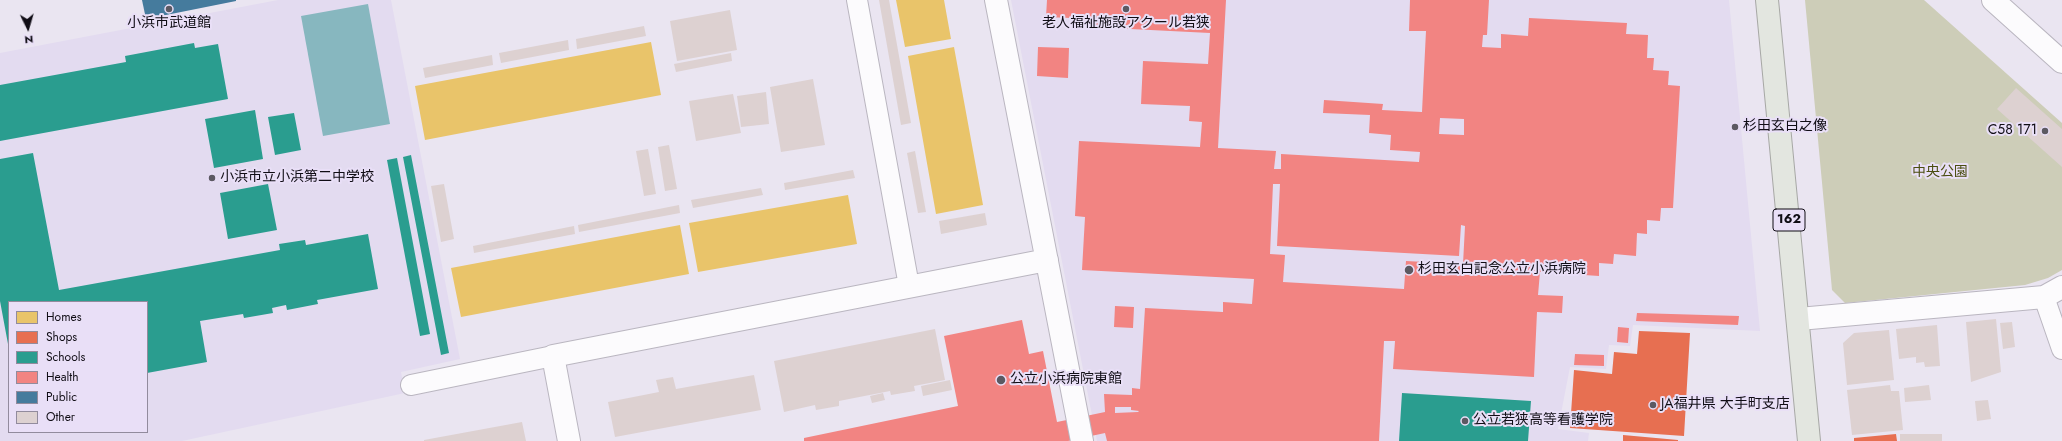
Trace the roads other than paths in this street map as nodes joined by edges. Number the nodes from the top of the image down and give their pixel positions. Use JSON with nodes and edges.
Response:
{"nodes":[{"id":1,"x":857,"y":0,"type":"edge"},
{"id":2,"x":996,"y":0,"type":"edge"},
{"id":3,"x":1767,"y":0,"type":"edge"},
{"id":4,"x":1993,"y":0,"type":"edge"},
{"id":5,"x":2062,"y":62,"type":"edge"},
{"id":6,"x":1047,"y":260,"type":"junction"},
{"id":7,"x":909,"y":286,"type":"junction"},
{"id":8,"x":2053,"y":292,"type":"edge"},
{"id":9,"x":1799,"y":319,"type":"junction"},
{"id":10,"x":2062,"y":349,"type":"edge"},
{"id":11,"x":553,"y":356,"type":"junction"},
{"id":12,"x":411,"y":385,"type":"dead end"},
{"id":13,"x":570,"y":441,"type":"edge"},
{"id":14,"x":1082,"y":441,"type":"edge"},
{"id":15,"x":1809,"y":441,"type":"edge"}],
"edges":[{"from":1,"to":7,"type":"lane"},
{"from":2,"to":6,"type":"street"},
{"from":3,"to":9,"type":"highway","number":"162"},
{"from":4,"to":5,"type":"street"},
{"from":6,"to":7,"type":"street"},
{"from":6,"to":14,"type":"street"},
{"from":7,"to":11,"type":"street"},
{"from":8,"to":9,"type":"street"},
{"from":8,"to":10,"type":"lane"},
{"from":9,"to":15,"type":"highway","number":"162"},
{"from":11,"to":12,"type":"lane"},
{"from":11,"to":13,"type":"street"}]}
